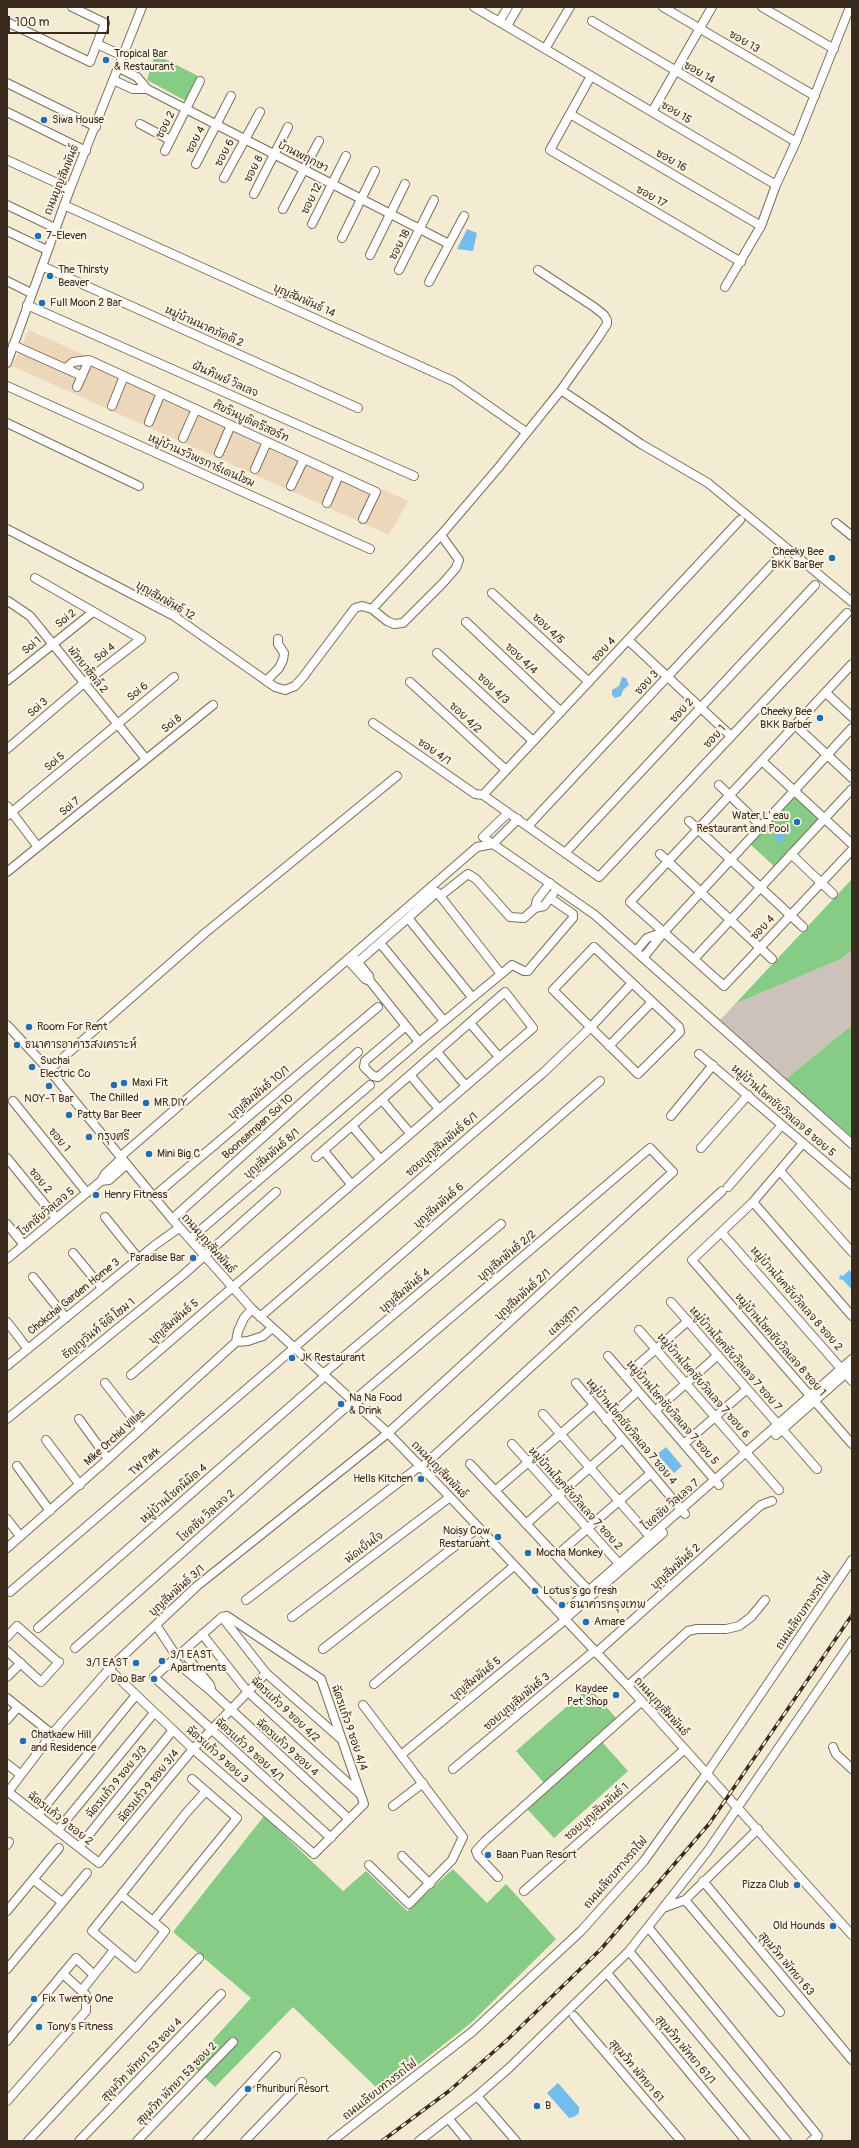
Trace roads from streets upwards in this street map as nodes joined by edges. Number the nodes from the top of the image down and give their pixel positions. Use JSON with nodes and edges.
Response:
{"nodes":[{"id":1,"x":72,"y":7,"type":"edge"},
{"id":2,"x":142,"y":7,"type":"edge"},
{"id":3,"x":474,"y":7,"type":"edge"},
{"id":4,"x":508,"y":7,"type":"edge"},
{"id":5,"x":518,"y":7,"type":"edge"},
{"id":6,"x":570,"y":7,"type":"edge"},
{"id":7,"x":663,"y":7,"type":"edge"},
{"id":8,"x":712,"y":7,"type":"edge"},
{"id":9,"x":762,"y":7,"type":"edge"},
{"id":10,"x":850,"y":7,"type":"edge"},
{"id":11,"x":592,"y":21,"type":"dead end"},
{"id":12,"x":7,"y":22,"type":"edge"},
{"id":13,"x":499,"y":22,"type":"junction"},
{"id":14,"x":507,"y":26,"type":"junction"},
{"id":15,"x":699,"y":29,"type":"junction"},
{"id":16,"x":97,"y":44,"type":"junction"},
{"id":17,"x":545,"y":49,"type":"junction"},
{"id":18,"x":834,"y":49,"type":"junction"},
{"id":19,"x":123,"y":56,"type":"junction"},
{"id":20,"x":119,"y":68,"type":"junction"},
{"id":21,"x":675,"y":72,"type":"junction"},
{"id":22,"x":591,"y":76,"type":"junction"},
{"id":23,"x":114,"y":80,"type":"junction"},
{"id":24,"x":200,"y":81,"type":"dead end"},
{"id":25,"x":7,"y":83,"type":"edge"},
{"id":26,"x":147,"y":89,"type":"junction"},
{"id":27,"x":231,"y":96,"type":"dead end"},
{"id":28,"x":815,"y":96,"type":"junction"},
{"id":29,"x":186,"y":109,"type":"junction"},
{"id":30,"x":7,"y":112,"type":"edge"},
{"id":31,"x":260,"y":112,"type":"dead end"},
{"id":32,"x":652,"y":112,"type":"junction"},
{"id":33,"x":570,"y":114,"type":"junction"},
{"id":34,"x":140,"y":124,"type":"dead end"},
{"id":35,"x":216,"y":125,"type":"junction"},
{"id":36,"x":96,"y":127,"type":"junction"},
{"id":37,"x":288,"y":127,"type":"dead end"},
{"id":38,"x":245,"y":139,"type":"junction"},
{"id":39,"x":170,"y":140,"type":"junction"},
{"id":40,"x":318,"y":141,"type":"dead end"},
{"id":41,"x":796,"y":142,"type":"junction"},
{"id":42,"x":86,"y":151,"type":"junction"},
{"id":43,"x":165,"y":151,"type":"dead end"},
{"id":44,"x":274,"y":154,"type":"junction"},
{"id":45,"x":346,"y":156,"type":"dead end"},
{"id":46,"x":7,"y":160,"type":"edge"},
{"id":47,"x":196,"y":164,"type":"dead end"},
{"id":48,"x":303,"y":169,"type":"junction"},
{"id":49,"x":375,"y":171,"type":"dead end"},
{"id":50,"x":224,"y":178,"type":"dead end"},
{"id":51,"x":332,"y":184,"type":"junction"},
{"id":52,"x":405,"y":184,"type":"dead end"},
{"id":53,"x":776,"y":185,"type":"junction"},
{"id":54,"x":70,"y":189,"type":"junction"},
{"id":55,"x":254,"y":194,"type":"dead end"},
{"id":56,"x":361,"y":199,"type":"junction"},
{"id":57,"x":434,"y":200,"type":"dead end"},
{"id":58,"x":7,"y":205,"type":"edge"},
{"id":59,"x":64,"y":205,"type":"junction"},
{"id":60,"x":283,"y":209,"type":"dead end"},
{"id":61,"x":390,"y":214,"type":"junction"},
{"id":62,"x":464,"y":216,"type":"dead end"},
{"id":63,"x":312,"y":224,"type":"dead end"},
{"id":64,"x":762,"y":226,"type":"junction"},
{"id":65,"x":55,"y":228,"type":"junction"},
{"id":66,"x":420,"y":229,"type":"junction"},
{"id":67,"x":7,"y":231,"type":"edge"},
{"id":68,"x":342,"y":238,"type":"dead end"},
{"id":69,"x":449,"y":244,"type":"junction"},
{"id":70,"x":48,"y":250,"type":"junction"},
{"id":71,"x":370,"y":255,"type":"dead end"},
{"id":72,"x":741,"y":262,"type":"junction"},
{"id":73,"x":42,"y":266,"type":"junction"},
{"id":74,"x":399,"y":270,"type":"dead end"},
{"id":75,"x":538,"y":270,"type":"dead end"},
{"id":76,"x":7,"y":281,"type":"edge"},
{"id":77,"x":429,"y":282,"type":"dead end"},
{"id":78,"x":725,"y":287,"type":"dead end"},
{"id":79,"x":32,"y":293,"type":"junction"},
{"id":80,"x":27,"y":305,"type":"junction"},
{"id":81,"x":12,"y":345,"type":"junction"},
{"id":82,"x":89,"y":360,"type":"junction"},
{"id":83,"x":7,"y":363,"type":"edge"},
{"id":84,"x":66,"y":368,"type":"junction"},
{"id":85,"x":82,"y":376,"type":"junction"},
{"id":86,"x":124,"y":376,"type":"junction"},
{"id":87,"x":7,"y":386,"type":"edge"},
{"id":88,"x":77,"y":387,"type":"dead end"},
{"id":89,"x":561,"y":390,"type":"junction"},
{"id":90,"x":161,"y":393,"type":"junction"},
{"id":91,"x":112,"y":406,"type":"dead end"},
{"id":92,"x":358,"y":408,"type":"dead end"},
{"id":93,"x":196,"y":409,"type":"junction"},
{"id":94,"x":149,"y":422,"type":"dead end"},
{"id":95,"x":7,"y":423,"type":"edge"},
{"id":96,"x":231,"y":425,"type":"junction"},
{"id":97,"x":526,"y":432,"type":"junction"},
{"id":98,"x":183,"y":438,"type":"dead end"},
{"id":99,"x":267,"y":442,"type":"junction"},
{"id":100,"x":218,"y":454,"type":"dead end"},
{"id":101,"x":304,"y":459,"type":"junction"},
{"id":102,"x":255,"y":469,"type":"dead end"},
{"id":103,"x":339,"y":475,"type":"junction"},
{"id":104,"x":414,"y":476,"type":"dead end"},
{"id":105,"x":139,"y":486,"type":"dead end"},
{"id":106,"x":291,"y":486,"type":"dead end"},
{"id":107,"x":327,"y":503,"type":"dead end"},
{"id":108,"x":363,"y":519,"type":"dead end"},
{"id":109,"x":740,"y":520,"type":"dead end"},
{"id":110,"x":836,"y":523,"type":"dead end"},
{"id":111,"x":7,"y":529,"type":"edge"},
{"id":112,"x":441,"y":534,"type":"junction"},
{"id":113,"x":852,"y":536,"type":"edge"},
{"id":114,"x":370,"y":549,"type":"dead end"},
{"id":115,"x":781,"y":555,"type":"dead end"},
{"id":116,"x":35,"y":578,"type":"dead end"},
{"id":117,"x":815,"y":585,"type":"dead end"},
{"id":118,"x":492,"y":593,"type":"dead end"},
{"id":119,"x":7,"y":601,"type":"edge"},
{"id":120,"x":852,"y":602,"type":"edge"},
{"id":121,"x":372,"y":609,"type":"junction"},
{"id":122,"x":93,"y":612,"type":"junction"},
{"id":123,"x":847,"y":612,"type":"dead end"},
{"id":124,"x":466,"y":622,"type":"dead end"},
{"id":125,"x":278,"y":639,"type":"dead end"},
{"id":126,"x":628,"y":640,"type":"junction"},
{"id":127,"x":52,"y":644,"type":"junction"},
{"id":128,"x":437,"y":653,"type":"dead end"},
{"id":129,"x":852,"y":664,"type":"edge"},
{"id":130,"x":174,"y":677,"type":"dead end"},
{"id":131,"x":668,"y":677,"type":"junction"},
{"id":132,"x":7,"y":681,"type":"edge"},
{"id":133,"x":266,"y":681,"type":"junction"},
{"id":134,"x":410,"y":682,"type":"dead end"},
{"id":135,"x":589,"y":682,"type":"junction"},
{"id":136,"x":84,"y":683,"type":"junction"},
{"id":137,"x":826,"y":692,"type":"junction"},
{"id":138,"x":213,"y":705,"type":"dead end"},
{"id":139,"x":701,"y":708,"type":"junction"},
{"id":140,"x":561,"y":712,"type":"junction"},
{"id":141,"x":852,"y":717,"type":"edge"},
{"id":142,"x":373,"y":723,"type":"dead end"},
{"id":143,"x":116,"y":724,"type":"junction"},
{"id":144,"x":795,"y":725,"type":"junction"},
{"id":145,"x":852,"y":728,"type":"edge"},
{"id":146,"x":731,"y":736,"type":"junction"},
{"id":147,"x":533,"y":741,"type":"junction"},
{"id":148,"x":7,"y":749,"type":"edge"},
{"id":149,"x":827,"y":755,"type":"junction"},
{"id":150,"x":146,"y":759,"type":"junction"},
{"id":151,"x":762,"y":761,"type":"junction"},
{"id":152,"x":506,"y":770,"type":"junction"},
{"id":153,"x":397,"y":776,"type":"dead end"},
{"id":154,"x":852,"y":778,"type":"edge"},
{"id":155,"x":719,"y":785,"type":"dead end"},
{"id":156,"x":852,"y":790,"type":"edge"},
{"id":157,"x":794,"y":791,"type":"junction"},
{"id":158,"x":483,"y":795,"type":"junction"},
{"id":159,"x":729,"y":796,"type":"junction"},
{"id":160,"x":8,"y":812,"type":"edge"},
{"id":161,"x":508,"y":813,"type":"junction"},
{"id":162,"x":825,"y":819,"type":"junction"},
{"id":163,"x":518,"y":820,"type":"junction"},
{"id":164,"x":689,"y":821,"type":"dead end"},
{"id":165,"x":528,"y":826,"type":"junction"},
{"id":166,"x":761,"y":826,"type":"junction"},
{"id":167,"x":698,"y":829,"type":"junction"},
{"id":168,"x":493,"y":844,"type":"junction"},
{"id":169,"x":852,"y":844,"type":"edge"},
{"id":170,"x":38,"y":847,"type":"junction"},
{"id":171,"x":852,"y":850,"type":"edge"},
{"id":172,"x":565,"y":853,"type":"junction"},
{"id":173,"x":660,"y":854,"type":"dead end"},
{"id":174,"x":791,"y":854,"type":"junction"},
{"id":175,"x":731,"y":860,"type":"junction"},
{"id":176,"x":668,"y":862,"type":"junction"},
{"id":177,"x":7,"y":872,"type":"edge"},
{"id":178,"x":599,"y":877,"type":"joint"},
{"id":179,"x":821,"y":882,"type":"junction"},
{"id":180,"x":550,"y":883,"type":"junction"},
{"id":181,"x":761,"y":887,"type":"junction"},
{"id":182,"x":558,"y":888,"type":"junction"},
{"id":183,"x":701,"y":892,"type":"junction"},
{"id":184,"x":834,"y":894,"type":"dead end"},
{"id":185,"x":440,"y":896,"type":"junction"},
{"id":186,"x":550,"y":898,"type":"junction"},
{"id":187,"x":535,"y":908,"type":"junction"},
{"id":188,"x":790,"y":915,"type":"junction"},
{"id":189,"x":408,"y":918,"type":"junction"},
{"id":190,"x":730,"y":920,"type":"junction"},
{"id":191,"x":803,"y":927,"type":"dead end"},
{"id":192,"x":664,"y":932,"type":"junction"},
{"id":193,"x":380,"y":943,"type":"junction"},
{"id":194,"x":760,"y":948,"type":"junction"},
{"id":195,"x":636,"y":951,"type":"junction"},
{"id":196,"x":350,"y":958,"type":"junction"},
{"id":197,"x":644,"y":958,"type":"junction"},
{"id":198,"x":694,"y":959,"type":"junction"},
{"id":199,"x":772,"y":959,"type":"dead end"},
{"id":200,"x":358,"y":962,"type":"junction"},
{"id":201,"x":500,"y":974,"type":"junction"},
{"id":202,"x":370,"y":981,"type":"junction"},
{"id":203,"x":632,"y":983,"type":"junction"},
{"id":204,"x":472,"y":997,"type":"junction"},
{"id":205,"x":652,"y":1002,"type":"junction"},
{"id":206,"x":378,"y":1007,"type":"dead end"},
{"id":207,"x":444,"y":1020,"type":"junction"},
{"id":208,"x":470,"y":1022,"type":"junction"},
{"id":209,"x":7,"y":1025,"type":"edge"},
{"id":210,"x":406,"y":1026,"type":"junction"},
{"id":211,"x":591,"y":1027,"type":"junction"},
{"id":212,"x":419,"y":1042,"type":"junction"},
{"id":213,"x":609,"y":1046,"type":"junction"},
{"id":214,"x":358,"y":1052,"type":"dead end"},
{"id":215,"x":437,"y":1052,"type":"junction"},
{"id":216,"x":699,"y":1054,"type":"dead end"},
{"id":217,"x":499,"y":1057,"type":"junction"},
{"id":218,"x":713,"y":1065,"type":"junction"},
{"id":219,"x":49,"y":1070,"type":"junction"},
{"id":220,"x":410,"y":1076,"type":"junction"},
{"id":221,"x":600,"y":1081,"type":"dead end"},
{"id":222,"x":370,"y":1085,"type":"dead end"},
{"id":223,"x":466,"y":1086,"type":"junction"},
{"id":224,"x":748,"y":1095,"type":"junction"},
{"id":225,"x":382,"y":1100,"type":"junction"},
{"id":226,"x":13,"y":1101,"type":"dead end"},
{"id":227,"x":439,"y":1109,"type":"junction"},
{"id":228,"x":671,"y":1116,"type":"dead end"},
{"id":229,"x":782,"y":1125,"type":"junction"},
{"id":230,"x":352,"y":1126,"type":"junction"},
{"id":231,"x":410,"y":1133,"type":"junction"},
{"id":232,"x":803,"y":1143,"type":"junction"},
{"id":233,"x":852,"y":1144,"type":"edge"},
{"id":234,"x":701,"y":1148,"type":"dead end"},
{"id":235,"x":324,"y":1151,"type":"junction"},
{"id":236,"x":316,"y":1157,"type":"dead end"},
{"id":237,"x":7,"y":1158,"type":"edge"},
{"id":238,"x":380,"y":1159,"type":"junction"},
{"id":239,"x":123,"y":1160,"type":"junction"},
{"id":240,"x":780,"y":1170,"type":"junction"},
{"id":241,"x":674,"y":1172,"type":"joint"},
{"id":242,"x":351,"y":1184,"type":"junction"},
{"id":243,"x":852,"y":1185,"type":"edge"},
{"id":244,"x":276,"y":1192,"type":"dead end"},
{"id":245,"x":87,"y":1193,"type":"junction"},
{"id":246,"x":153,"y":1197,"type":"junction"},
{"id":247,"x":753,"y":1202,"type":"junction"},
{"id":248,"x":105,"y":1217,"type":"dead end"},
{"id":249,"x":56,"y":1218,"type":"junction"},
{"id":250,"x":7,"y":1224,"type":"edge"},
{"id":251,"x":176,"y":1224,"type":"junction"},
{"id":252,"x":502,"y":1224,"type":"dead end"},
{"id":253,"x":722,"y":1232,"type":"junction"},
{"id":254,"x":190,"y":1239,"type":"junction"},
{"id":255,"x":24,"y":1245,"type":"junction"},
{"id":256,"x":155,"y":1245,"type":"joint"},
{"id":257,"x":852,"y":1252,"type":"edge"},
{"id":258,"x":73,"y":1254,"type":"dead end"},
{"id":259,"x":205,"y":1256,"type":"junction"},
{"id":260,"x":138,"y":1258,"type":"junction"},
{"id":261,"x":7,"y":1259,"type":"edge"},
{"id":262,"x":33,"y":1277,"type":"dead end"},
{"id":263,"x":231,"y":1286,"type":"junction"},
{"id":264,"x":102,"y":1288,"type":"junction"},
{"id":265,"x":671,"y":1302,"type":"dead end"},
{"id":266,"x":252,"y":1309,"type":"junction"},
{"id":267,"x":852,"y":1316,"type":"edge"},
{"id":268,"x":260,"y":1317,"type":"junction"},
{"id":269,"x":66,"y":1318,"type":"junction"},
{"id":270,"x":7,"y":1322,"type":"edge"},
{"id":271,"x":688,"y":1322,"type":"junction"},
{"id":272,"x":271,"y":1329,"type":"junction"},
{"id":273,"x":639,"y":1330,"type":"dead end"},
{"id":274,"x":236,"y":1342,"type":"junction"},
{"id":275,"x":292,"y":1348,"type":"junction"},
{"id":276,"x":28,"y":1349,"type":"junction"},
{"id":277,"x":656,"y":1349,"type":"junction"},
{"id":278,"x":718,"y":1355,"type":"junction"},
{"id":279,"x":608,"y":1356,"type":"dead end"},
{"id":280,"x":852,"y":1359,"type":"edge"},
{"id":281,"x":7,"y":1366,"type":"edge"},
{"id":282,"x":852,"y":1368,"type":"edge"},
{"id":283,"x":844,"y":1371,"type":"junction"},
{"id":284,"x":131,"y":1375,"type":"dead end"},
{"id":285,"x":324,"y":1375,"type":"junction"},
{"id":286,"x":625,"y":1376,"type":"junction"},
{"id":287,"x":852,"y":1381,"type":"edge"},
{"id":288,"x":105,"y":1383,"type":"dead end"},
{"id":289,"x":576,"y":1383,"type":"dead end"},
{"id":290,"x":686,"y":1383,"type":"junction"},
{"id":291,"x":747,"y":1389,"type":"junction"},
{"id":292,"x":638,"y":1391,"type":"junction"},
{"id":293,"x":812,"y":1399,"type":"junction"},
{"id":294,"x":353,"y":1401,"type":"junction"},
{"id":295,"x":594,"y":1405,"type":"junction"},
{"id":296,"x":655,"y":1411,"type":"junction"},
{"id":297,"x":543,"y":1414,"type":"dead end"},
{"id":298,"x":715,"y":1416,"type":"junction"},
{"id":299,"x":7,"y":1419,"type":"edge"},
{"id":300,"x":79,"y":1419,"type":"dead end"},
{"id":301,"x":606,"y":1420,"type":"junction"},
{"id":302,"x":780,"y":1428,"type":"junction"},
{"id":303,"x":141,"y":1429,"type":"junction"},
{"id":304,"x":388,"y":1433,"type":"junction"},
{"id":305,"x":560,"y":1434,"type":"junction"},
{"id":306,"x":622,"y":1439,"type":"junction"},
{"id":307,"x":46,"y":1440,"type":"dead end"},
{"id":308,"x":512,"y":1444,"type":"dead end"},
{"id":309,"x":684,"y":1444,"type":"junction"},
{"id":310,"x":852,"y":1444,"type":"edge"},
{"id":311,"x":749,"y":1455,"type":"junction"},
{"id":312,"x":108,"y":1459,"type":"junction"},
{"id":313,"x":527,"y":1462,"type":"junction"},
{"id":314,"x":470,"y":1464,"type":"dead end"},
{"id":315,"x":17,"y":1466,"type":"dead end"},
{"id":316,"x":420,"y":1467,"type":"junction"},
{"id":317,"x":590,"y":1467,"type":"junction"},
{"id":318,"x":817,"y":1469,"type":"dead end"},
{"id":319,"x":651,"y":1473,"type":"junction"},
{"id":320,"x":717,"y":1483,"type":"junction"},
{"id":321,"x":80,"y":1485,"type":"junction"},
{"id":322,"x":779,"y":1490,"type":"dead end"},
{"id":323,"x":495,"y":1491,"type":"junction"},
{"id":324,"x":557,"y":1495,"type":"junction"},
{"id":325,"x":450,"y":1497,"type":"junction"},
{"id":326,"x":619,"y":1501,"type":"junction"},
{"id":327,"x":772,"y":1501,"type":"dead end"},
{"id":328,"x":50,"y":1511,"type":"junction"},
{"id":329,"x":684,"y":1512,"type":"junction"},
{"id":330,"x":7,"y":1519,"type":"edge"},
{"id":331,"x":526,"y":1524,"type":"junction"},
{"id":332,"x":478,"y":1528,"type":"junction"},
{"id":333,"x":587,"y":1528,"type":"junction"},
{"id":334,"x":20,"y":1536,"type":"junction"},
{"id":335,"x":652,"y":1539,"type":"junction"},
{"id":336,"x":7,"y":1548,"type":"edge"},
{"id":337,"x":556,"y":1556,"type":"junction"},
{"id":338,"x":852,"y":1560,"type":"edge"},
{"id":339,"x":514,"y":1566,"type":"junction"},
{"id":340,"x":621,"y":1566,"type":"junction"},
{"id":341,"x":10,"y":1592,"type":"dead end"},
{"id":342,"x":590,"y":1593,"type":"junction"},
{"id":343,"x":246,"y":1600,"type":"dead end"},
{"id":344,"x":765,"y":1600,"type":"dead end"},
{"id":345,"x":222,"y":1616,"type":"junction"},
{"id":346,"x":292,"y":1616,"type":"dead end"},
{"id":347,"x":564,"y":1618,"type":"junction"},
{"id":348,"x":156,"y":1625,"type":"junction"},
{"id":349,"x":38,"y":1628,"type":"dead end"},
{"id":350,"x":202,"y":1634,"type":"junction"},
{"id":351,"x":7,"y":1637,"type":"edge"},
{"id":352,"x":852,"y":1641,"type":"edge"},
{"id":353,"x":75,"y":1648,"type":"dead end"},
{"id":354,"x":323,"y":1650,"type":"dead end"},
{"id":355,"x":7,"y":1651,"type":"edge"},
{"id":356,"x":595,"y":1652,"type":"junction"},
{"id":357,"x":178,"y":1656,"type":"junction"},
{"id":358,"x":20,"y":1663,"type":"junction"},
{"id":359,"x":109,"y":1669,"type":"junction"},
{"id":360,"x":266,"y":1673,"type":"junction"},
{"id":361,"x":7,"y":1677,"type":"edge"},
{"id":362,"x":374,"y":1684,"type":"dead end"},
{"id":363,"x":628,"y":1686,"type":"junction"},
{"id":364,"x":247,"y":1691,"type":"junction"},
{"id":365,"x":212,"y":1692,"type":"junction"},
{"id":366,"x":136,"y":1695,"type":"junction"},
{"id":367,"x":7,"y":1698,"type":"edge"},
{"id":368,"x":641,"y":1702,"type":"junction"},
{"id":369,"x":363,"y":1705,"type":"dead end"},
{"id":370,"x":18,"y":1707,"type":"junction"},
{"id":371,"x":230,"y":1710,"type":"junction"},
{"id":372,"x":154,"y":1713,"type":"junction"},
{"id":373,"x":7,"y":1720,"type":"edge"},
{"id":374,"x":173,"y":1730,"type":"junction"},
{"id":375,"x":211,"y":1730,"type":"junction"},
{"id":376,"x":52,"y":1734,"type":"junction"},
{"id":377,"x":341,"y":1739,"type":"junction"},
{"id":378,"x":833,"y":1747,"type":"dead end"},
{"id":379,"x":193,"y":1749,"type":"junction"},
{"id":380,"x":685,"y":1749,"type":"junction"},
{"id":381,"x":401,"y":1755,"type":"junction"},
{"id":382,"x":7,"y":1764,"type":"edge"},
{"id":383,"x":852,"y":1769,"type":"edge"},
{"id":384,"x":453,"y":1770,"type":"dead end"},
{"id":385,"x":707,"y":1773,"type":"junction"},
{"id":386,"x":21,"y":1775,"type":"junction"},
{"id":387,"x":192,"y":1779,"type":"dead end"},
{"id":388,"x":422,"y":1783,"type":"junction"},
{"id":389,"x":206,"y":1791,"type":"junction"},
{"id":390,"x":7,"y":1792,"type":"edge"},
{"id":391,"x":361,"y":1794,"type":"junction"},
{"id":392,"x":393,"y":1806,"type":"dead end"},
{"id":393,"x":739,"y":1807,"type":"junction"},
{"id":394,"x":38,"y":1815,"type":"junction"},
{"id":395,"x":349,"y":1819,"type":"junction"},
{"id":396,"x":758,"y":1829,"type":"junction"},
{"id":397,"x":58,"y":1831,"type":"junction"},
{"id":398,"x":331,"y":1838,"type":"junction"},
{"id":399,"x":79,"y":1847,"type":"junction"},
{"id":400,"x":59,"y":1848,"type":"dead end"},
{"id":401,"x":402,"y":1856,"type":"dead end"},
{"id":402,"x":100,"y":1863,"type":"joint"},
{"id":403,"x":369,"y":1865,"type":"dead end"},
{"id":404,"x":87,"y":1872,"type":"dead end"},
{"id":405,"x":498,"y":1877,"type":"dead end"},
{"id":406,"x":34,"y":1880,"type":"junction"},
{"id":407,"x":703,"y":1881,"type":"junction"},
{"id":408,"x":430,"y":1884,"type":"junction"},
{"id":409,"x":524,"y":1891,"type":"dead end"},
{"id":410,"x":121,"y":1895,"type":"junction"},
{"id":411,"x":685,"y":1900,"type":"junction"},
{"id":412,"x":62,"y":1902,"type":"junction"},
{"id":413,"x":663,"y":1908,"type":"junction"},
{"id":414,"x":7,"y":1911,"type":"edge"},
{"id":415,"x":153,"y":1921,"type":"junction"},
{"id":416,"x":648,"y":1927,"type":"junction"},
{"id":417,"x":852,"y":1934,"type":"edge"},
{"id":418,"x":114,"y":1950,"type":"junction"},
{"id":419,"x":629,"y":1951,"type":"junction"},
{"id":420,"x":199,"y":1958,"type":"dead end"},
{"id":421,"x":7,"y":1969,"type":"edge"},
{"id":422,"x":607,"y":1973,"type":"junction"},
{"id":423,"x":63,"y":1974,"type":"junction"},
{"id":424,"x":94,"y":1975,"type":"junction"},
{"id":425,"x":82,"y":1990,"type":"junction"},
{"id":426,"x":221,"y":1994,"type":"dead end"},
{"id":427,"x":780,"y":2012,"type":"dead end"},
{"id":428,"x":574,"y":2016,"type":"dead end"},
{"id":429,"x":7,"y":2041,"type":"edge"},
{"id":430,"x":232,"y":2042,"type":"dead end"},
{"id":431,"x":276,"y":2056,"type":"dead end"},
{"id":432,"x":852,"y":2060,"type":"edge"},
{"id":433,"x":302,"y":2082,"type":"dead end"},
{"id":434,"x":477,"y":2096,"type":"junction"},
{"id":435,"x":7,"y":2101,"type":"edge"},
{"id":436,"x":448,"y":2118,"type":"junction"},
{"id":437,"x":28,"y":2141,"type":"edge"},
{"id":438,"x":80,"y":2141,"type":"edge"},
{"id":439,"x":137,"y":2141,"type":"edge"},
{"id":440,"x":197,"y":2141,"type":"edge"},
{"id":441,"x":244,"y":2141,"type":"edge"},
{"id":442,"x":332,"y":2141,"type":"edge"},
{"id":443,"x":419,"y":2141,"type":"edge"},
{"id":444,"x":467,"y":2141,"type":"edge"},
{"id":445,"x":516,"y":2141,"type":"edge"},
{"id":446,"x":680,"y":2141,"type":"edge"},
{"id":447,"x":746,"y":2141,"type":"edge"},
{"id":448,"x":787,"y":2141,"type":"edge"},
{"id":449,"x":811,"y":2141,"type":"edge"}],
"edges":[{"from":1,"to":16,"type":"street"},
{"from":2,"to":19,"type":"street","name":"ถนนบุญสัมพันธ์"},
{"from":3,"to":13,"type":"street","name":"ซอย 15"},
{"from":4,"to":13,"type":"street"},
{"from":5,"to":14,"type":"street"},
{"from":6,"to":17,"type":"street"},
{"from":7,"to":15,"type":"street","name":"ซอย 13"},
{"from":8,"to":15,"type":"street"},
{"from":9,"to":18,"type":"street"},
{"from":10,"to":18,"type":"street"},
{"from":11,"to":21,"type":"street","name":"ซอย 14"},
{"from":12,"to":16,"type":"street"},
{"from":13,"to":14,"type":"street","name":"ซอย 15"},
{"from":14,"to":17,"type":"street","name":"ซอย 15"},
{"from":15,"to":21,"type":"street"},
{"from":15,"to":28,"type":"street","name":"ซอย 13"},
{"from":16,"to":19,"type":"street"},
{"from":17,"to":22,"type":"street","name":"ซอย 15"},
{"from":18,"to":28,"type":"street"},
{"from":19,"to":20,"type":"street","name":"ถนนบุญสัมพันธ์"},
{"from":20,"to":23,"type":"street","name":"ถนนบุญสัมพันธ์"},
{"from":20,"to":26,"type":"street","name":"บ้านพฤกษา"},
{"from":21,"to":32,"type":"street"},
{"from":21,"to":41,"type":"street","name":"ซอย 14"},
{"from":22,"to":32,"type":"street","name":"ซอย 15"},
{"from":22,"to":33,"type":"street"},
{"from":23,"to":26,"type":"street","name":"บ้านพฤกษา"},
{"from":23,"to":36,"type":"street","name":"ถนนบุญสัมพันธ์"},
{"from":24,"to":29,"type":"street"},
{"from":25,"to":36,"type":"street"},
{"from":26,"to":29,"type":"street","name":"บ้านพฤกษา"},
{"from":27,"to":35,"type":"street"},
{"from":28,"to":41,"type":"street"},
{"from":29,"to":35,"type":"street","name":"บ้านพฤกษา"},
{"from":29,"to":39,"type":"street","name":"ซอย 2"},
{"from":30,"to":42,"type":"street"},
{"from":31,"to":38,"type":"street","name":"ซอย 6"},
{"from":32,"to":53,"type":"street","name":"ซอย 15"},
{"from":33,"to":64,"type":"street","name":"ซอย 16"},
{"from":33,"to":72,"type":"street","name":"ซอย 17"},
{"from":34,"to":39,"type":"street"},
{"from":35,"to":38,"type":"street","name":"บ้านพฤกษา"},
{"from":35,"to":47,"type":"street","name":"ซอย 4"},
{"from":36,"to":42,"type":"street","name":"ถนนบุญสัมพันธ์"},
{"from":37,"to":44,"type":"street","name":"ซอย 8"},
{"from":38,"to":44,"type":"street","name":"บ้านพฤกษา"},
{"from":38,"to":50,"type":"street","name":"ซอย 6"},
{"from":39,"to":43,"type":"street","name":"ซอย 2"},
{"from":40,"to":48,"type":"street"},
{"from":41,"to":53,"type":"street"},
{"from":42,"to":54,"type":"street","name":"ถนนบุญสัมพันธ์"},
{"from":44,"to":48,"type":"street","name":"บ้านพฤกษา"},
{"from":44,"to":55,"type":"street","name":"ซอย 8"},
{"from":45,"to":51,"type":"street","name":"ซอย 12"},
{"from":46,"to":54,"type":"street"},
{"from":48,"to":51,"type":"street","name":"บ้านพฤกษา"},
{"from":48,"to":60,"type":"street"},
{"from":49,"to":56,"type":"street"},
{"from":51,"to":56,"type":"street","name":"บ้านพฤกษา"},
{"from":51,"to":63,"type":"street","name":"ซอย 12"},
{"from":52,"to":61,"type":"street"},
{"from":53,"to":64,"type":"street"},
{"from":54,"to":59,"type":"street","name":"ถนนบุญสัมพันธ์"},
{"from":56,"to":61,"type":"street","name":"บ้านพฤกษา"},
{"from":56,"to":68,"type":"street"},
{"from":57,"to":66,"type":"street"},
{"from":58,"to":65,"type":"street"},
{"from":59,"to":65,"type":"street","name":"ถนนบุญสัมพันธ์"},
{"from":59,"to":97,"type":"street","name":"บุญสัมพันธ์ 14"},
{"from":61,"to":66,"type":"street","name":"บ้านพฤกษา"},
{"from":61,"to":71,"type":"street"},
{"from":62,"to":69,"type":"street"},
{"from":64,"to":72,"type":"street"},
{"from":65,"to":70,"type":"street","name":"ถนนบุญสัมพันธ์"},
{"from":66,"to":69,"type":"street","name":"บ้านพฤกษา"},
{"from":66,"to":74,"type":"street","name":"ซอย 18"},
{"from":67,"to":70,"type":"street"},
{"from":69,"to":77,"type":"street"},
{"from":70,"to":73,"type":"street","name":"ถนนบุญสัมพันธ์"},
{"from":72,"to":78,"type":"street"},
{"from":73,"to":79,"type":"street","name":"ถนนบุญสัมพันธ์"},
{"from":73,"to":92,"type":"street","name":"หมู่บ้านนาคภัคดี 2"},
{"from":75,"to":89,"type":"street"},
{"from":76,"to":79,"type":"street"},
{"from":79,"to":80,"type":"street","name":"ถนนบุญสัมพันธ์"},
{"from":80,"to":81,"type":"street","name":"ถนนบุญสัมพันธ์"},
{"from":80,"to":104,"type":"street","name":"ฝันทิพย์ วิลเลจ"},
{"from":81,"to":83,"type":"street","name":"ถนนบุญสัมพันธ์"},
{"from":81,"to":84,"type":"street"},
{"from":82,"to":84,"type":"street"},
{"from":82,"to":85,"type":"street"},
{"from":82,"to":86,"type":"street","name":"ศิขรินบูติครีสอร์ท"},
{"from":84,"to":85,"type":"street"},
{"from":85,"to":88,"type":"street"},
{"from":86,"to":90,"type":"street","name":"ศิขรินบูติครีสอร์ท"},
{"from":86,"to":91,"type":"street"},
{"from":87,"to":114,"type":"street","name":"หมู่บ้านรวิพรการ์เดนโฮม"},
{"from":89,"to":97,"type":"street"},
{"from":89,"to":120,"type":"street"},
{"from":90,"to":93,"type":"street","name":"ศิขรินบูติครีสอร์ท"},
{"from":90,"to":94,"type":"street"},
{"from":93,"to":96,"type":"street","name":"ศิขรินบูติครีสอร์ท"},
{"from":93,"to":98,"type":"street"},
{"from":95,"to":105,"type":"street"},
{"from":96,"to":99,"type":"street","name":"ศิขรินบูติครีสอร์ท"},
{"from":96,"to":100,"type":"street"},
{"from":97,"to":112,"type":"street"},
{"from":99,"to":101,"type":"street","name":"ศิขรินบูติครีสอร์ท"},
{"from":99,"to":102,"type":"street"},
{"from":101,"to":103,"type":"street","name":"ศิขรินบูติครีสอร์ท"},
{"from":101,"to":106,"type":"street"},
{"from":103,"to":107,"type":"street"},
{"from":103,"to":108,"type":"street","name":"ศิขรินบูติครีสอร์ท"},
{"from":109,"to":126,"type":"street","name":"ซอย 4"},
{"from":110,"to":113,"type":"street"},
{"from":111,"to":133,"type":"street","name":"บุญสัมพันธ์ 12"},
{"from":112,"to":121,"type":"street"},
{"from":112,"to":121,"type":"street"},
{"from":115,"to":131,"type":"street","name":"ซอย 3"},
{"from":116,"to":122,"type":"street"},
{"from":117,"to":139,"type":"street","name":"ซอย 2"},
{"from":118,"to":135,"type":"street","name":"ซอย 4/5"},
{"from":119,"to":127,"type":"street","name":"พัทยาฮิลล์ 2"},
{"from":121,"to":133,"type":"street","name":"บุญสัมพันธ์ 12"},
{"from":122,"to":127,"type":"street","name":"Soi 2"},
{"from":122,"to":136,"type":"street","name":"Soi 4"},
{"from":123,"to":146,"type":"street","name":"ซอย 1"},
{"from":124,"to":140,"type":"street","name":"ซอย 4/4"},
{"from":125,"to":133,"type":"street"},
{"from":126,"to":131,"type":"street"},
{"from":126,"to":135,"type":"street","name":"ซอย 4"},
{"from":127,"to":132,"type":"street","name":"Soi 1"},
{"from":127,"to":136,"type":"street","name":"พัทยาฮิลล์ 2"},
{"from":128,"to":147,"type":"street","name":"ซอย 4/3"},
{"from":129,"to":137,"type":"street"},
{"from":130,"to":143,"type":"street","name":"Soi 6"},
{"from":131,"to":139,"type":"street"},
{"from":131,"to":165,"type":"street","name":"ซอย 3"},
{"from":134,"to":152,"type":"street","name":"ซอย 4/2"},
{"from":135,"to":140,"type":"street","name":"ซอย 4"},
{"from":136,"to":143,"type":"street","name":"พัทยาฮิลล์ 2"},
{"from":136,"to":148,"type":"street","name":"Soi 3"},
{"from":137,"to":141,"type":"street"},
{"from":137,"to":144,"type":"street"},
{"from":138,"to":150,"type":"street","name":"Soi 8"},
{"from":139,"to":146,"type":"street"},
{"from":139,"to":172,"type":"street","name":"ซอย 2"},
{"from":140,"to":147,"type":"street","name":"ซอย 4"},
{"from":142,"to":158,"type":"street","name":"ซอย 4/1"},
{"from":143,"to":150,"type":"street","name":"พัทยาฮิลล์ 2"},
{"from":143,"to":160,"type":"street","name":"Soi 5"},
{"from":144,"to":149,"type":"street"},
{"from":144,"to":151,"type":"street"},
{"from":145,"to":149,"type":"street"},
{"from":146,"to":178,"type":"street","name":"ซอย 1"},
{"from":147,"to":152,"type":"street","name":"ซอย 4"},
{"from":149,"to":154,"type":"street"},
{"from":149,"to":157,"type":"street"},
{"from":150,"to":170,"type":"street","name":"Soi 7"},
{"from":151,"to":157,"type":"street"},
{"from":151,"to":159,"type":"street"},
{"from":152,"to":158,"type":"street","name":"ซอย 4"},
{"from":153,"to":219,"type":"street"},
{"from":155,"to":159,"type":"street"},
{"from":156,"to":162,"type":"street"},
{"from":157,"to":162,"type":"street"},
{"from":157,"to":166,"type":"street"},
{"from":158,"to":161,"type":"street","name":"ซอย 4/1"},
{"from":159,"to":166,"type":"street"},
{"from":159,"to":167,"type":"street"},
{"from":160,"to":170,"type":"street"},
{"from":161,"to":163,"type":"street","name":"ซอย 4/1"},
{"from":161,"to":168,"type":"street"},
{"from":162,"to":169,"type":"street"},
{"from":162,"to":174,"type":"street"},
{"from":163,"to":165,"type":"street","name":"ซอย 4/1"},
{"from":163,"to":168,"type":"street"},
{"from":164,"to":167,"type":"street"},
{"from":165,"to":172,"type":"street","name":"ซอย 4/1"},
{"from":166,"to":175,"type":"street"},
{"from":167,"to":175,"type":"street"},
{"from":167,"to":176,"type":"street"},
{"from":168,"to":180,"type":"street"},
{"from":168,"to":196,"type":"street","name":"โชคชัยวิลเลจ 5"},
{"from":170,"to":177,"type":"street","name":"Soi 7"},
{"from":171,"to":179,"type":"street","name":"ซอย 4"},
{"from":172,"to":178,"type":"street","name":"ซอย 4/1"},
{"from":173,"to":176,"type":"street"},
{"from":174,"to":179,"type":"street"},
{"from":174,"to":181,"type":"street"},
{"from":175,"to":181,"type":"street"},
{"from":175,"to":183,"type":"street"},
{"from":176,"to":183,"type":"street"},
{"from":176,"to":192,"type":"street"},
{"from":179,"to":184,"type":"street"},
{"from":179,"to":188,"type":"street","name":"ซอย 4"},
{"from":180,"to":182,"type":"street"},
{"from":180,"to":187,"type":"street"},
{"from":181,"to":188,"type":"street"},
{"from":181,"to":190,"type":"street"},
{"from":182,"to":186,"type":"street"},
{"from":182,"to":195,"type":"street"},
{"from":183,"to":190,"type":"street"},
{"from":183,"to":192,"type":"street"},
{"from":185,"to":187,"type":"street"},
{"from":185,"to":189,"type":"street"},
{"from":185,"to":201,"type":"street"},
{"from":186,"to":187,"type":"street"},
{"from":186,"to":201,"type":"street"},
{"from":188,"to":191,"type":"street"},
{"from":188,"to":194,"type":"street","name":"ซอย 4"},
{"from":189,"to":193,"type":"street"},
{"from":189,"to":204,"type":"street"},
{"from":190,"to":194,"type":"street"},
{"from":190,"to":198,"type":"street"},
{"from":192,"to":195,"type":"street"},
{"from":192,"to":197,"type":"street"},
{"from":192,"to":198,"type":"street"},
{"from":193,"to":200,"type":"street"},
{"from":193,"to":207,"type":"street"},
{"from":194,"to":198,"type":"street","name":"ซอย 4"},
{"from":194,"to":199,"type":"street"},
{"from":195,"to":197,"type":"street"},
{"from":196,"to":200,"type":"street"},
{"from":196,"to":202,"type":"street"},
{"from":196,"to":239,"type":"street","name":"โชคชัยวิลเลจ 5"},
{"from":197,"to":233,"type":"street"},
{"from":200,"to":202,"type":"street"},
{"from":201,"to":204,"type":"street"},
{"from":202,"to":210,"type":"street"},
{"from":203,"to":205,"type":"street"},
{"from":203,"to":211,"type":"street","name":"ซอยบุญสัมพันธ์ 6/1"},
{"from":203,"to":211,"type":"street"},
{"from":204,"to":207,"type":"street"},
{"from":205,"to":213,"type":"street"},
{"from":205,"to":213,"type":"street"},
{"from":206,"to":246,"type":"street","name":"บุญสัมพันธ์ 10/1"},
{"from":207,"to":212,"type":"street"},
{"from":208,"to":215,"type":"street"},
{"from":208,"to":217,"type":"street"},
{"from":208,"to":217,"type":"street","name":"บุญสัมพันธ์ 5"},
{"from":209,"to":219,"type":"street","name":"ถนนบุญสัมพันธ์"},
{"from":210,"to":212,"type":"street"},
{"from":210,"to":212,"type":"street"},
{"from":211,"to":213,"type":"street"},
{"from":211,"to":268,"type":"street","name":"ซอยบุญสัมพันธ์ 6/1"},
{"from":214,"to":251,"type":"street","name":"Boonsampan Soi 10"},
{"from":215,"to":220,"type":"street"},
{"from":215,"to":223,"type":"street"},
{"from":216,"to":218,"type":"street","name":"หมู่บ้านโชคชัยวิลเลจ 8 ซอย 5"},
{"from":217,"to":223,"type":"street","name":"บุญสัมพันธ์ 5"},
{"from":218,"to":224,"type":"street","name":"หมู่บ้านโชคชัยวิลเลจ 8 ซอย 5"},
{"from":218,"to":228,"type":"street"},
{"from":219,"to":239,"type":"street","name":"ถนนบุญสัมพันธ์"},
{"from":220,"to":225,"type":"street"},
{"from":220,"to":227,"type":"street"},
{"from":221,"to":275,"type":"street","name":"บุญสัมพันธ์ 6"},
{"from":222,"to":254,"type":"street","name":"บุญสัมพันธ์ 8/1"},
{"from":223,"to":227,"type":"street","name":"บุญสัมพันธ์ 5"},
{"from":224,"to":229,"type":"street","name":"หมู่บ้านโชคชัยวิลเลจ 8 ซอย 5"},
{"from":224,"to":234,"type":"street"},
{"from":225,"to":230,"type":"street"},
{"from":225,"to":231,"type":"street"},
{"from":226,"to":245,"type":"street","name":"ซอย 1"},
{"from":227,"to":231,"type":"street","name":"บุญสัมพันธ์ 5"},
{"from":229,"to":232,"type":"street","name":"หมู่บ้านโชคชัยวิลเลจ 8 ซอย 5"},
{"from":229,"to":316,"type":"street","name":"แสงสุภา"},
{"from":230,"to":235,"type":"street"},
{"from":230,"to":238,"type":"street"},
{"from":231,"to":238,"type":"street","name":"บุญสัมพันธ์ 5"},
{"from":232,"to":240,"type":"street"},
{"from":232,"to":243,"type":"street","name":"หมู่บ้านโชคชัยวิลเลจ 8 ซอย 5"},
{"from":235,"to":236,"type":"street"},
{"from":235,"to":242,"type":"street"},
{"from":237,"to":249,"type":"street","name":"ซอย 2"},
{"from":238,"to":242,"type":"street","name":"บุญสัมพันธ์ 5"},
{"from":239,"to":245,"type":"street","name":"โชคชัยวิลเลจ 5"},
{"from":239,"to":246,"type":"street","name":"ถนนบุญสัมพันธ์"},
{"from":240,"to":247,"type":"street"},
{"from":240,"to":257,"type":"street"},
{"from":241,"to":294,"type":"street","name":"บุญสัมพันธ์ 2/2"},
{"from":241,"to":304,"type":"street","name":"บุญสัมพันธ์ 2/1"},
{"from":242,"to":263,"type":"street","name":"บุญสัมพันธ์ 5"},
{"from":244,"to":259,"type":"street","name":"ธัญญวันท์ ซิตี โฮม 1"},
{"from":245,"to":249,"type":"street","name":"โชคชัยวิลเลจ 5"},
{"from":246,"to":251,"type":"street","name":"ถนนบุญสัมพันธ์"},
{"from":247,"to":253,"type":"street"},
{"from":247,"to":267,"type":"street"},
{"from":248,"to":260,"type":"street"},
{"from":249,"to":255,"type":"street","name":"โชคชัยวิลเลจ 5"},
{"from":250,"to":255,"type":"street"},
{"from":251,"to":254,"type":"street","name":"ถนนบุญสัมพันธ์"},
{"from":251,"to":256,"type":"street","name":"Boonsampan Soi 10"},
{"from":252,"to":285,"type":"street","name":"บุญสัมพันธ์ 4"},
{"from":253,"to":283,"type":"street","name":"หมู่บ้านโชคชัยวิลเลจ 8 ซอย 2"},
{"from":253,"to":293,"type":"street","name":"หมู่บ้านโชคชัยวิลเลจ 8 ซอย 1"},
{"from":254,"to":259,"type":"street","name":"ถนนบุญสัมพันธ์"},
{"from":255,"to":261,"type":"street","name":"โชคชัยวิลเลจ 5"},
{"from":256,"to":260,"type":"street","name":"Chokchai Garden Home 3"},
{"from":258,"to":264,"type":"street"},
{"from":259,"to":263,"type":"street","name":"ถนนบุญสัมพันธ์"},
{"from":259,"to":299,"type":"street","name":"ธัญญวันท์ ซิตี โฮม 1"},
{"from":260,"to":264,"type":"street","name":"Chokchai Garden Home 3"},
{"from":262,"to":269,"type":"street"},
{"from":263,"to":266,"type":"street","name":"ถนนบุญสัมพันธ์"},
{"from":263,"to":284,"type":"street","name":"บุญสัมพันธ์ 5"},
{"from":264,"to":269,"type":"street","name":"Chokchai Garden Home 3"},
{"from":265,"to":271,"type":"street","name":"หมู่บ้านโชคชัยวิลเลจ 7 ซอย 7"},
{"from":266,"to":268,"type":"street","name":"ถนนบุญสัมพันธ์"},
{"from":266,"to":274,"type":"street"},
{"from":268,"to":272,"type":"street","name":"ถนนบุญสัมพันธ์"},
{"from":269,"to":276,"type":"street","name":"Chokchai Garden Home 3"},
{"from":270,"to":276,"type":"street"},
{"from":271,"to":277,"type":"street"},
{"from":271,"to":278,"type":"street","name":"หมู่บ้านโชคชัยวิลเลจ 7 ซอย 7"},
{"from":272,"to":274,"type":"street"},
{"from":272,"to":275,"type":"street","name":"ถนนบุญสัมพันธ์"},
{"from":273,"to":277,"type":"street","name":"หมู่บ้านโชคชัยวิลเลจ 7 ซอย 6"},
{"from":274,"to":303,"type":"street","name":"Mike Orchid Villas"},
{"from":275,"to":285,"type":"street","name":"ถนนบุญสัมพันธ์"},
{"from":275,"to":341,"type":"street","name":"TW Park"},
{"from":276,"to":281,"type":"street","name":"Chokchai Garden Home 3"},
{"from":277,"to":286,"type":"street"},
{"from":277,"to":290,"type":"street","name":"หมู่บ้านโชคชัยวิลเลจ 7 ซอย 6"},
{"from":278,"to":290,"type":"street"},
{"from":278,"to":291,"type":"street","name":"หมู่บ้านโชคชัยวิลเลจ 7 ซอย 7"},
{"from":279,"to":286,"type":"street","name":"หมู่บ้านโชคชัยวิลเลจ 7 ซอย 5"},
{"from":280,"to":283,"type":"street"},
{"from":282,"to":283,"type":"street"},
{"from":283,"to":287,"type":"street","name":"หมู่บ้านโชคชัยวิลเลจ 8 ซอย 2"},
{"from":283,"to":293,"type":"street","name":"โชคชัย วิลเลจ 7"},
{"from":285,"to":294,"type":"street","name":"ถนนบุญสัมพันธ์"},
{"from":285,"to":349,"type":"street","name":"หมู่บ้านโชคนิมิต 4"},
{"from":286,"to":292,"type":"street","name":"หมู่บ้านโชคชัยวิลเลจ 7 ซอย 5"},
{"from":288,"to":303,"type":"street"},
{"from":289,"to":295,"type":"street","name":"หมู่บ้านโชคชัยวิลเลจ 7 ซอย 4"},
{"from":290,"to":296,"type":"street"},
{"from":290,"to":298,"type":"street","name":"หมู่บ้านโชคชัยวิลเลจ 7 ซอย 6"},
{"from":291,"to":298,"type":"street"},
{"from":291,"to":302,"type":"street","name":"หมู่บ้านโชคชัยวิลเลจ 7 ซอย 7"},
{"from":292,"to":296,"type":"street","name":"หมู่บ้านโชคชัยวิลเลจ 7 ซอย 5"},
{"from":292,"to":301,"type":"street"},
{"from":293,"to":302,"type":"street","name":"โชคชัย วิลเลจ 7"},
{"from":293,"to":310,"type":"street","name":"หมู่บ้านโชคชัยวิลเลจ 8 ซอย 1"},
{"from":294,"to":304,"type":"street","name":"ถนนบุญสัมพันธ์"},
{"from":294,"to":353,"type":"street","name":"โชคชัย วิลเลจ 2"},
{"from":295,"to":301,"type":"street","name":"หมู่บ้านโชคชัยวิลเลจ 7 ซอย 4"},
{"from":295,"to":305,"type":"street"},
{"from":296,"to":309,"type":"street","name":"หมู่บ้านโชคชัยวิลเลจ 7 ซอย 5"},
{"from":297,"to":305,"type":"street"},
{"from":298,"to":309,"type":"street"},
{"from":298,"to":311,"type":"street","name":"หมู่บ้านโชคชัยวิลเลจ 7 ซอย 6"},
{"from":300,"to":312,"type":"street"},
{"from":301,"to":306,"type":"street","name":"หมู่บ้านโชคชัยวิลเลจ 7 ซอย 4"},
{"from":302,"to":311,"type":"street","name":"โชคชัย วิลเลจ 7"},
{"from":302,"to":318,"type":"street","name":"หมู่บ้านโชคชัยวิลเลจ 7 ซอย 7"},
{"from":303,"to":312,"type":"street","name":"Mike Orchid Villas"},
{"from":304,"to":316,"type":"street","name":"ถนนบุญสัมพันธ์"},
{"from":304,"to":348,"type":"street","name":"บุญสัมพันธ์ 3/1"},
{"from":305,"to":313,"type":"street"},
{"from":305,"to":317,"type":"street"},
{"from":306,"to":317,"type":"street"},
{"from":306,"to":319,"type":"street","name":"หมู่บ้านโชคชัยวิลเลจ 7 ซอย 4"},
{"from":307,"to":321,"type":"street"},
{"from":308,"to":313,"type":"street","name":"หมู่บ้านโชคชัยวิลเลจ 7 ซอย 2"},
{"from":309,"to":320,"type":"street","name":"หมู่บ้านโชคชัยวิลเลจ 7 ซอย 5"},
{"from":311,"to":320,"type":"street","name":"โชคชัย วิลเลจ 7"},
{"from":311,"to":322,"type":"street","name":"หมู่บ้านโชคชัยวิลเลจ 7 ซอย 6"},
{"from":312,"to":321,"type":"street","name":"Mike Orchid Villas"},
{"from":313,"to":323,"type":"street"},
{"from":313,"to":324,"type":"street","name":"หมู่บ้านโชคชัยวิลเลจ 7 ซอย 2"},
{"from":314,"to":323,"type":"street"},
{"from":315,"to":328,"type":"street"},
{"from":316,"to":325,"type":"street","name":"ถนนบุญสัมพันธ์"},
{"from":316,"to":343,"type":"street","name":"แสงสุภา"},
{"from":317,"to":324,"type":"street"},
{"from":317,"to":326,"type":"street"},
{"from":319,"to":326,"type":"street"},
{"from":319,"to":329,"type":"street","name":"หมู่บ้านโชคชัยวิลเลจ 7 ซอย 4"},
{"from":320,"to":329,"type":"street","name":"โชคชัย วิลเลจ 7"},
{"from":321,"to":328,"type":"street","name":"Mike Orchid Villas"},
{"from":323,"to":331,"type":"street"},
{"from":324,"to":331,"type":"street"},
{"from":324,"to":333,"type":"street","name":"หมู่บ้านโชคชัยวิลเลจ 7 ซอย 2"},
{"from":325,"to":332,"type":"street","name":"ถนนบุญสัมพันธ์"},
{"from":325,"to":346,"type":"street","name":"พัดเย็นใจ"},
{"from":326,"to":333,"type":"street"},
{"from":326,"to":335,"type":"street"},
{"from":327,"to":356,"type":"street","name":"บุญสัมพันธ์ 2"},
{"from":328,"to":334,"type":"street","name":"Mike Orchid Villas"},
{"from":329,"to":335,"type":"street","name":"โชคชัย วิลเลจ 7"},
{"from":330,"to":334,"type":"street"},
{"from":331,"to":337,"type":"street"},
{"from":332,"to":339,"type":"street","name":"ถนนบุญสัมพันธ์"},
{"from":332,"to":354,"type":"street"},
{"from":333,"to":337,"type":"street"},
{"from":333,"to":340,"type":"street","name":"หมู่บ้านโชคชัยวิลเลจ 7 ซอย 2"},
{"from":334,"to":336,"type":"street","name":"Mike Orchid Villas"},
{"from":335,"to":340,"type":"street","name":"โชคชัย วิลเลจ 7"},
{"from":337,"to":342,"type":"street"},
{"from":338,"to":385,"type":"street","name":"ถนนเลียบทางรถไฟ"},
{"from":339,"to":347,"type":"street","name":"ถนนบุญสัมพันธ์"},
{"from":339,"to":362,"type":"street"},
{"from":340,"to":342,"type":"street","name":"โชคชัย วิลเลจ 7"},
{"from":342,"to":347,"type":"street","name":"โชคชัย วิลเลจ 7"},
{"from":344,"to":363,"type":"street"},
{"from":345,"to":350,"type":"street"},
{"from":345,"to":360,"type":"street"},
{"from":345,"to":377,"type":"street","name":"ฉัตรแก้ว 9 ซอย 4/4"},
{"from":347,"to":356,"type":"street","name":"ถนนบุญสัมพันธ์"},
{"from":347,"to":381,"type":"street","name":"บุญสัมพันธ์ 5"},
{"from":348,"to":357,"type":"street","name":"ฉัตรแก้ว 9 ซอย 4"},
{"from":348,"to":359,"type":"street","name":"บุญสัมพันธ์ 3/1"},
{"from":350,"to":357,"type":"street"},
{"from":350,"to":364,"type":"street","name":"ฉัตรแก้ว 9 ซอย 4/2"},
{"from":351,"to":358,"type":"street"},
{"from":352,"to":393,"type":"street"},
{"from":355,"to":358,"type":"street"},
{"from":356,"to":363,"type":"street","name":"ถนนบุญสัมพันธ์"},
{"from":356,"to":384,"type":"street","name":"ซอยบุญสัมพันธ์ 3"},
{"from":357,"to":365,"type":"street","name":"ฉัตรแก้ว 9 ซอย 4"},
{"from":357,"to":365,"type":"street","name":"ฉัตรแก้ว 9 ซอย 4"},
{"from":357,"to":375,"type":"street","name":"ฉัตรแก้ว 9 ซอย 4/1"},
{"from":358,"to":361,"type":"street"},
{"from":359,"to":366,"type":"street","name":"ฉัตรแก้ว 9 ซอย 3"},
{"from":359,"to":376,"type":"street","name":"บุญสัมพันธ์ 3/1"},
{"from":360,"to":364,"type":"street","name":"ฉัตรแก้ว 9 ซอย 3/4"},
{"from":360,"to":377,"type":"street"},
{"from":363,"to":368,"type":"street","name":"ถนนบุญสัมพันธ์"},
{"from":364,"to":371,"type":"street","name":"ฉัตรแก้ว 9 ซอย 3/4"},
{"from":364,"to":391,"type":"street","name":"ฉัตรแก้ว 9 ซอย 4/2"},
{"from":365,"to":371,"type":"street","name":"ฉัตรแก้ว 9 ซอย 4"},
{"from":366,"to":372,"type":"street","name":"ฉัตรแก้ว 9 ซอย 3"},
{"from":366,"to":394,"type":"street"},
{"from":367,"to":370,"type":"street"},
{"from":368,"to":380,"type":"street","name":"ถนนบุญสัมพันธ์"},
{"from":368,"to":405,"type":"street"},
{"from":369,"to":381,"type":"street"},
{"from":370,"to":373,"type":"street"},
{"from":370,"to":376,"type":"street"},
{"from":371,"to":375,"type":"street","name":"ฉัตรแก้ว 9 ซอย 3/4"},
{"from":371,"to":395,"type":"street","name":"ฉัตรแก้ว 9 ซอย 4"},
{"from":372,"to":374,"type":"street","name":"ฉัตรแก้ว 9 ซอย 3"},
{"from":372,"to":397,"type":"street"},
{"from":374,"to":379,"type":"street","name":"ฉัตรแก้ว 9 ซอย 3"},
{"from":374,"to":399,"type":"street","name":"ฉัตรแก้ว 9 ซอย 3/3"},
{"from":375,"to":379,"type":"street","name":"ฉัตรแก้ว 9 ซอย 3/4"},
{"from":375,"to":398,"type":"street","name":"ฉัตรแก้ว 9 ซอย 4/1"},
{"from":376,"to":386,"type":"street","name":"บุญสัมพันธ์ 3/1"},
{"from":377,"to":391,"type":"street","name":"ฉัตรแก้ว 9 ซอย 4/4"},
{"from":378,"to":383,"type":"street"},
{"from":379,"to":398,"type":"street","name":"ฉัตรแก้ว 9 ซอย 3"},
{"from":379,"to":402,"type":"street","name":"ฉัตรแก้ว 9 ซอย 3/4"},
{"from":380,"to":385,"type":"street","name":"ถนนบุญสัมพันธ์"},
{"from":380,"to":409,"type":"street","name":"ซอยบุญสัมพันธ์ 1"},
{"from":381,"to":388,"type":"street"},
{"from":382,"to":386,"type":"street"},
{"from":385,"to":393,"type":"street","name":"ถนนบุญสัมพันธ์"},
{"from":385,"to":442,"type":"street","name":"ถนนเลียบทางรถไฟ"},
{"from":386,"to":390,"type":"street","name":"บุญสัมพันธ์ 3/1"},
{"from":387,"to":389,"type":"street"},
{"from":388,"to":392,"type":"street"},
{"from":388,"to":408,"type":"street"},
{"from":389,"to":410,"type":"street"},
{"from":389,"to":415,"type":"street"},
{"from":390,"to":394,"type":"street","name":"ฉัตรแก้ว 9 ซอย 2"},
{"from":391,"to":395,"type":"street","name":"ฉัตรแก้ว 9 ซอย 4/4"},
{"from":393,"to":396,"type":"street","name":"ถนนบุญสัมพันธ์"},
{"from":393,"to":413,"type":"street"},
{"from":394,"to":397,"type":"street","name":"ฉัตรแก้ว 9 ซอย 2"},
{"from":395,"to":398,"type":"street"},
{"from":396,"to":407,"type":"street"},
{"from":396,"to":417,"type":"street","name":"ถนนบุญสัมพันธ์"},
{"from":397,"to":399,"type":"street","name":"ฉัตรแก้ว 9 ซอย 2"},
{"from":399,"to":402,"type":"street","name":"ฉัตรแก้ว 9 ซอย 2"},
{"from":400,"to":406,"type":"street"},
{"from":401,"to":408,"type":"street"},
{"from":403,"to":408,"type":"street"},
{"from":404,"to":412,"type":"street"},
{"from":406,"to":412,"type":"street"},
{"from":406,"to":414,"type":"street"},
{"from":407,"to":411,"type":"street"},
{"from":407,"to":432,"type":"street","name":"สุขุมวิท พัทยา 63"},
{"from":410,"to":415,"type":"street"},
{"from":410,"to":418,"type":"street"},
{"from":411,"to":413,"type":"street"},
{"from":411,"to":427,"type":"street"},
{"from":412,"to":421,"type":"street"},
{"from":413,"to":416,"type":"street"},
{"from":415,"to":418,"type":"street"},
{"from":416,"to":419,"type":"street"},
{"from":416,"to":449,"type":"street"},
{"from":418,"to":424,"type":"street"},
{"from":419,"to":422,"type":"street"},
{"from":419,"to":448,"type":"street"},
{"from":420,"to":437,"type":"street"},
{"from":422,"to":434,"type":"street"},
{"from":422,"to":447,"type":"street","name":"สุขุมวิท พัทยา 61/1"},
{"from":423,"to":424,"type":"street"},
{"from":423,"to":425,"type":"street"},
{"from":423,"to":429,"type":"street"},
{"from":424,"to":425,"type":"street"},
{"from":425,"to":435,"type":"street"},
{"from":426,"to":438,"type":"street","name":"สุขุมวิท พัทยา 53 ซอย 4"},
{"from":428,"to":446,"type":"street","name":"สุขุมวิท พัทยา 61"},
{"from":430,"to":439,"type":"street","name":"สุขุมวิท พัทยา 53 ซอย 2"},
{"from":431,"to":440,"type":"street"},
{"from":433,"to":441,"type":"street"},
{"from":434,"to":436,"type":"street"},
{"from":434,"to":445,"type":"street"},
{"from":436,"to":443,"type":"street"},
{"from":436,"to":444,"type":"street"}]}
